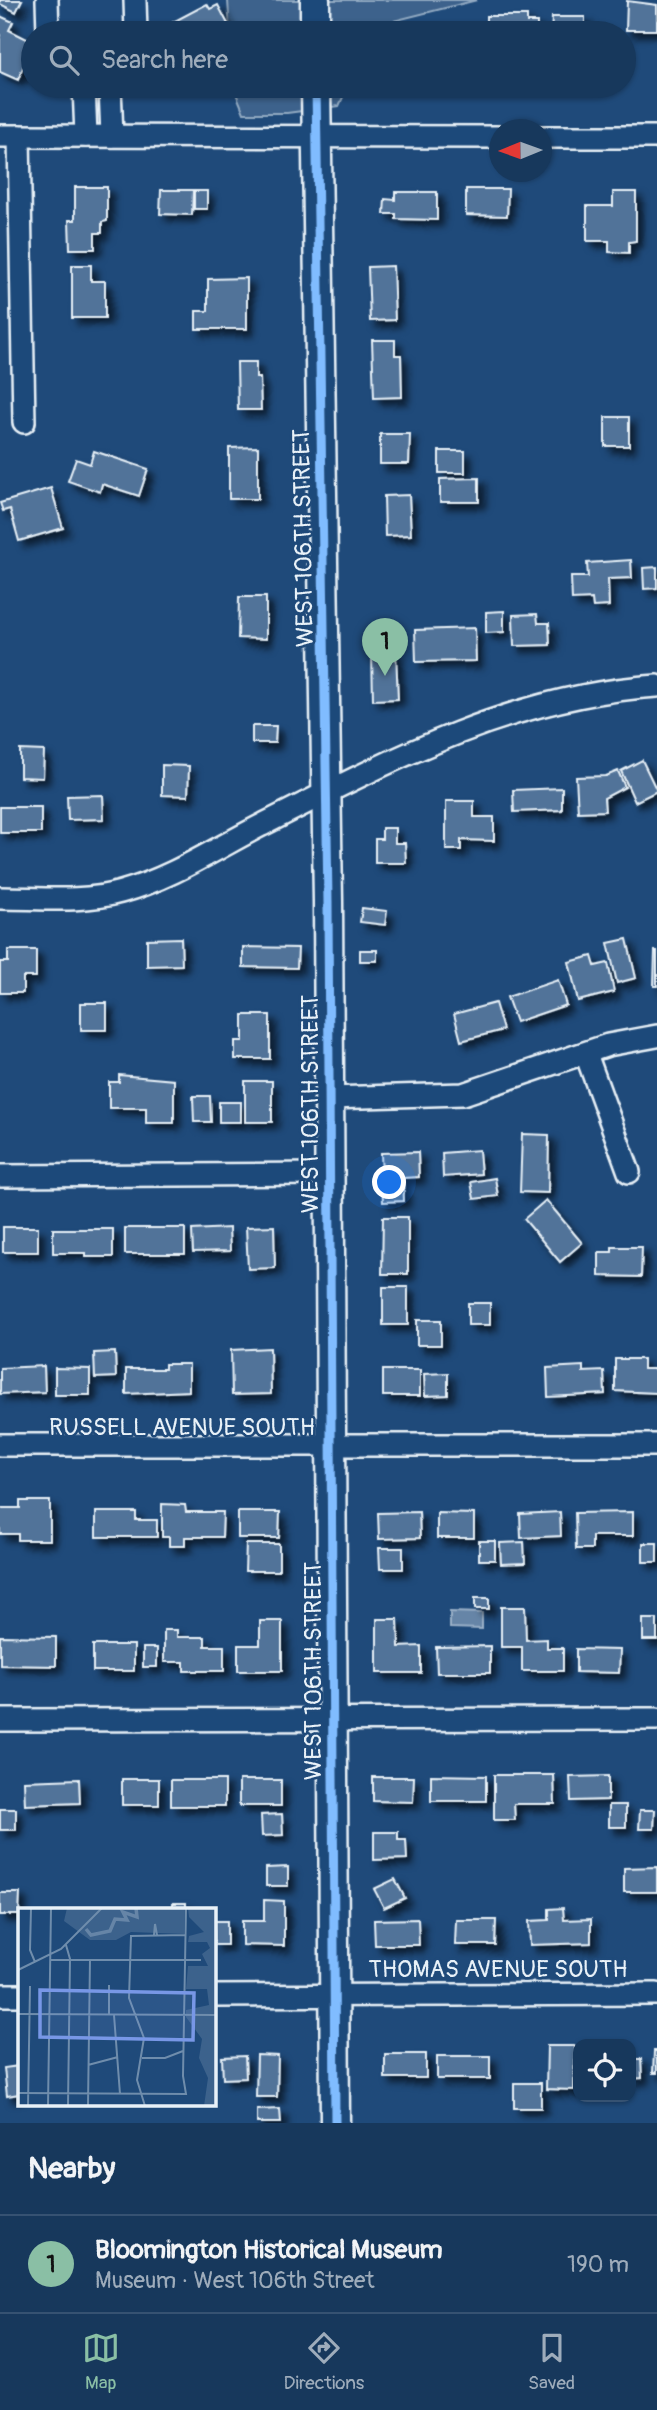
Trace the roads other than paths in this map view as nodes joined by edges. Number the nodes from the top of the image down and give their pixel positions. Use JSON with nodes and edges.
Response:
{"nodes":[{"id":1,"x":47,"y":0,"type":"edge"},
{"id":2,"x":135,"y":0,"type":"edge"},
{"id":3,"x":315,"y":0,"type":"edge"},
{"id":4,"x":48,"y":21,"type":"edge"},
{"id":5,"x":136,"y":21,"type":"edge"},
{"id":6,"x":315,"y":21,"type":"edge"},
{"id":7,"x":84,"y":98,"type":"edge"},
{"id":8,"x":110,"y":98,"type":"edge"},
{"id":9,"x":316,"y":98,"type":"edge"},
{"id":10,"x":10,"y":136,"type":"edge"},
{"id":11,"x":86,"y":136,"type":"junction"},
{"id":12,"x":112,"y":136,"type":"junction"},
{"id":13,"x":317,"y":137,"type":"junction"},
{"id":14,"x":489,"y":137,"type":"edge"},
{"id":15,"x":552,"y":137,"type":"edge"},
{"id":16,"x":657,"y":137,"type":"edge"},
{"id":17,"x":24,"y":422,"type":"dead end"},
{"id":18,"x":657,"y":685,"type":"edge"},
{"id":19,"x":326,"y":793,"type":"junction"},
{"id":20,"x":0,"y":898,"type":"edge"},
{"id":21,"x":657,"y":1036,"type":"edge"},
{"id":22,"x":586,"y":1054,"type":"junction"},
{"id":23,"x":329,"y":1098,"type":"junction"},
{"id":24,"x":629,"y":1172,"type":"dead end"},
{"id":25,"x":329,"y":1174,"type":"junction"},
{"id":26,"x":0,"y":1176,"type":"edge"},
{"id":27,"x":0,"y":1445,"type":"edge"},
{"id":28,"x":657,"y":1445,"type":"edge"},
{"id":29,"x":332,"y":1447,"type":"junction"},
{"id":30,"x":657,"y":1719,"type":"edge"},
{"id":31,"x":0,"y":1720,"type":"edge"},
{"id":32,"x":333,"y":1721,"type":"junction"},
{"id":33,"x":657,"y":1994,"type":"edge"},
{"id":34,"x":0,"y":1995,"type":"edge"},
{"id":35,"x":18,"y":1996,"type":"edge"},
{"id":36,"x":215,"y":1996,"type":"edge"},
{"id":37,"x":335,"y":1996,"type":"junction"},
{"id":38,"x":335,"y":2123,"type":"edge"}],
"edges":[{"from":1,"to":4,"type":"street"},
{"from":2,"to":5,"type":"street"},
{"from":3,"to":6,"type":"street"},
{"from":7,"to":11,"type":"street"},
{"from":8,"to":12,"type":"street"},
{"from":9,"to":13,"type":"street","name":"WEST 106TH STREET"},
{"from":10,"to":11,"type":"street"},
{"from":10,"to":17,"type":"street"},
{"from":11,"to":12,"type":"street"},
{"from":12,"to":13,"type":"street"},
{"from":13,"to":14,"type":"street"},
{"from":13,"to":19,"type":"street","name":"WEST 106TH STREET"},
{"from":15,"to":16,"type":"street"},
{"from":18,"to":19,"type":"street"},
{"from":19,"to":20,"type":"street"},
{"from":19,"to":23,"type":"street","name":"WEST 106TH STREET"},
{"from":21,"to":22,"type":"street"},
{"from":22,"to":23,"type":"street"},
{"from":22,"to":24,"type":"street"},
{"from":23,"to":25,"type":"street","name":"WEST 106TH STREET"},
{"from":25,"to":26,"type":"street"},
{"from":25,"to":29,"type":"street","name":"WEST 106TH STREET"},
{"from":27,"to":29,"type":"street","name":"RUSSELL AVENUE SOUTH"},
{"from":28,"to":29,"type":"street","name":"RUSSELL AVENUE SOUTH"},
{"from":29,"to":32,"type":"street","name":"WEST 106TH STREET"},
{"from":30,"to":32,"type":"street"},
{"from":31,"to":32,"type":"street"},
{"from":32,"to":37,"type":"street","name":"WEST 106TH STREET"},
{"from":33,"to":37,"type":"street","name":"THOMAS AVENUE SOUTH"},
{"from":34,"to":35,"type":"street"},
{"from":36,"to":37,"type":"street","name":"THOMAS AVENUE SOUTH"},
{"from":37,"to":38,"type":"street","name":"WEST 106TH STREET"}]}
